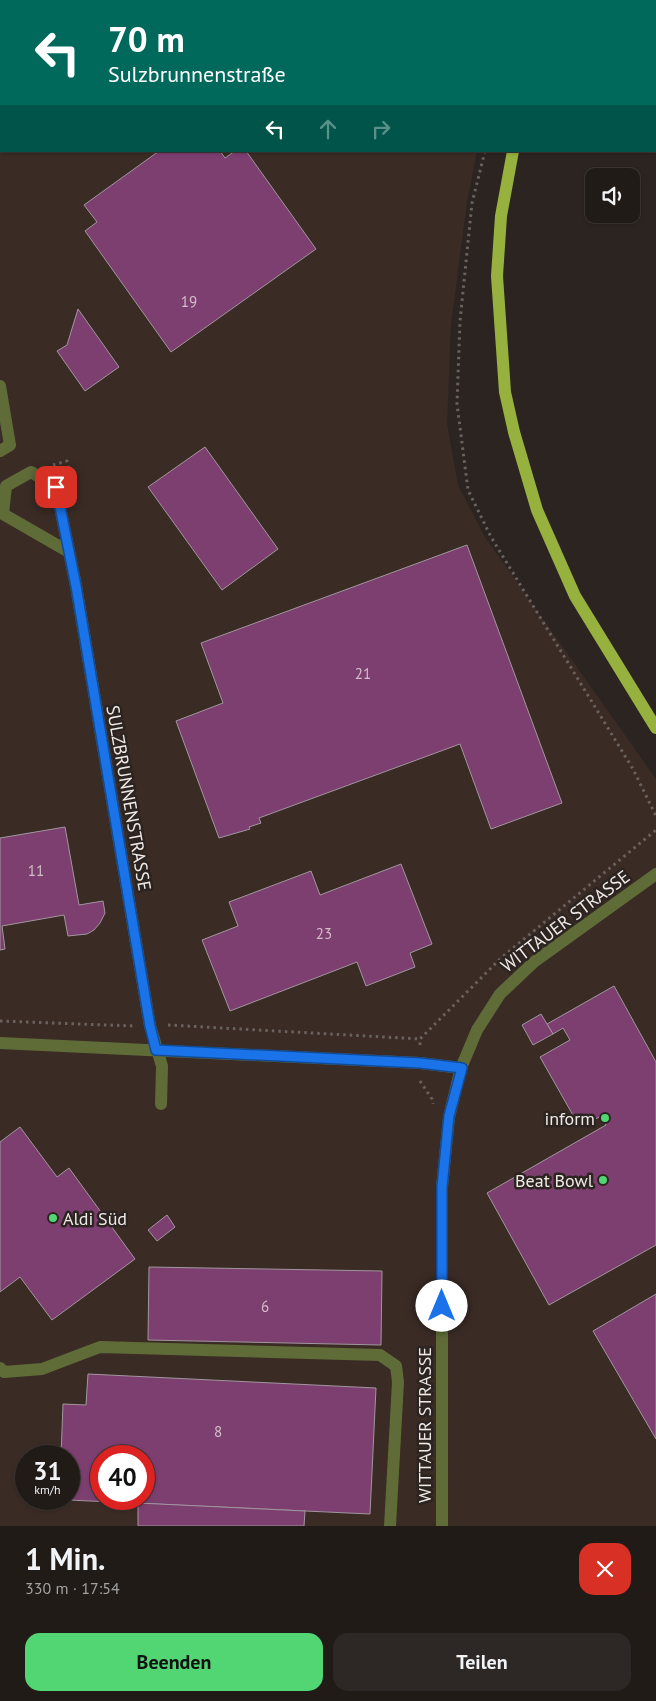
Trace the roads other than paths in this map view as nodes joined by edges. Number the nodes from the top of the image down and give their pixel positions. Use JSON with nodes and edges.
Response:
{"nodes":[{"id":1,"x":513,"y":152,"type":"edge"},
{"id":2,"x":0,"y":386,"type":"edge"},
{"id":3,"x":0,"y":451,"type":"edge"},
{"id":4,"x":69,"y":552,"type":"junction"},
{"id":5,"x":656,"y":728,"type":"edge"},
{"id":6,"x":656,"y":874,"type":"edge"},
{"id":7,"x":0,"y":1043,"type":"edge"},
{"id":8,"x":156,"y":1050,"type":"junction"},
{"id":9,"x":462,"y":1068,"type":"junction"},
{"id":10,"x":161,"y":1104,"type":"dead end"},
{"id":11,"x":0,"y":1368,"type":"edge"},
{"id":12,"x":390,"y":1526,"type":"edge"},
{"id":13,"x":442,"y":1526,"type":"edge"}],
"edges":[{"from":1,"to":5,"type":"main road"},
{"from":2,"to":3,"type":"street"},
{"from":4,"to":4,"type":"street","name":"SULZBRUNNENSTRASSE"},
{"from":4,"to":8,"type":"street","name":"SULZBRUNNENSTRASSE"},
{"from":6,"to":9,"type":"street","name":"WITTAUER STRASSE"},
{"from":7,"to":8,"type":"street"},
{"from":8,"to":9,"type":"street"},
{"from":8,"to":10,"type":"street","name":"SULZBRUNNENSTRASSE"},
{"from":9,"to":13,"type":"street","name":"WITTAUER STRASSE"},
{"from":11,"to":12,"type":"street"}]}
